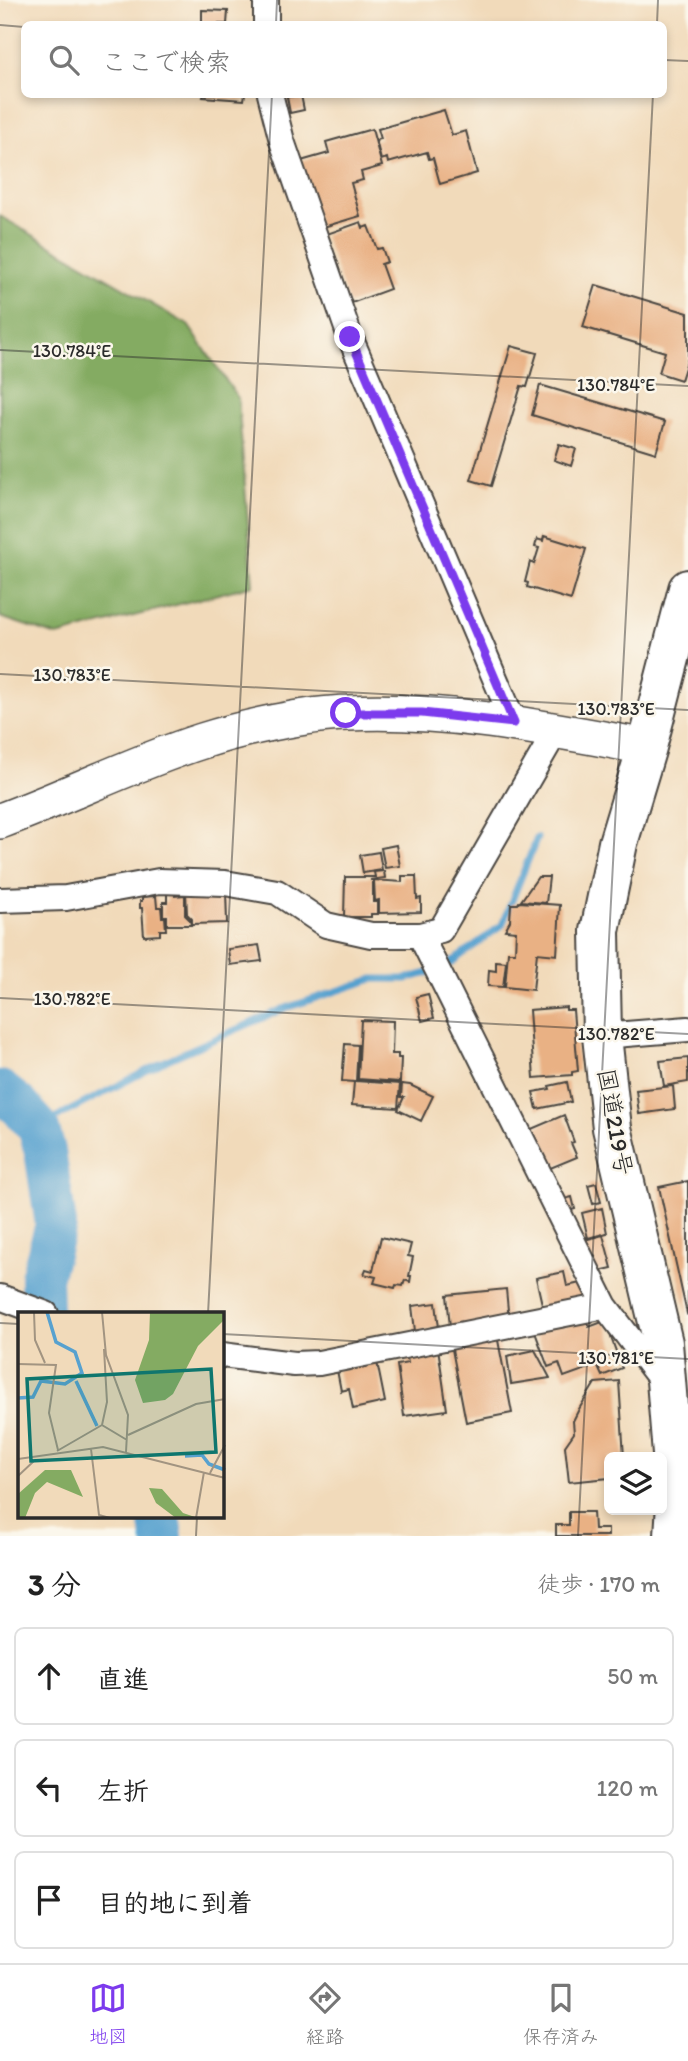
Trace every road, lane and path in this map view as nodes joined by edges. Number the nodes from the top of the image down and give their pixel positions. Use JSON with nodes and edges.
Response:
{"nodes":[{"id":1,"x":265,"y":0,"type":"edge"},
{"id":2,"x":266,"y":21,"type":"edge"},
{"id":3,"x":271,"y":98,"type":"edge"},
{"id":4,"x":688,"y":589,"type":"edge"},
{"id":5,"x":514,"y":723,"type":"junction"},
{"id":6,"x":556,"y":731,"type":"junction"},
{"id":7,"x":647,"y":747,"type":"junction"},
{"id":8,"x":0,"y":821,"type":"edge"},
{"id":9,"x":0,"y":900,"type":"edge"},
{"id":10,"x":420,"y":935,"type":"junction"},
{"id":11,"x":688,"y":1029,"type":"edge"},
{"id":12,"x":602,"y":1036,"type":"junction"},
{"id":13,"x":0,"y":1297,"type":"edge"},
{"id":14,"x":605,"y":1306,"type":"junction"},
{"id":15,"x":41,"y":1312,"type":"edge"},
{"id":16,"x":224,"y":1355,"type":"edge"},
{"id":17,"x":667,"y":1387,"type":"junction"},
{"id":18,"x":679,"y":1515,"type":"edge"}],
"edges":[{"from":1,"to":2,"type":"street"},
{"from":3,"to":5,"type":"street"},
{"from":4,"to":7,"type":"highway","name":"国道219号"},
{"from":5,"to":6,"type":"street"},
{"from":5,"to":8,"type":"street"},
{"from":6,"to":7,"type":"street"},
{"from":6,"to":10,"type":"street"},
{"from":7,"to":12,"type":"highway","name":"国道219号"},
{"from":9,"to":10,"type":"street"},
{"from":10,"to":14,"type":"street"},
{"from":11,"to":12,"type":"street"},
{"from":12,"to":17,"type":"highway","name":"国道219号"},
{"from":13,"to":15,"type":"street"},
{"from":14,"to":16,"type":"street"},
{"from":14,"to":17,"type":"street"},
{"from":17,"to":18,"type":"highway","name":"国道219号"}]}
